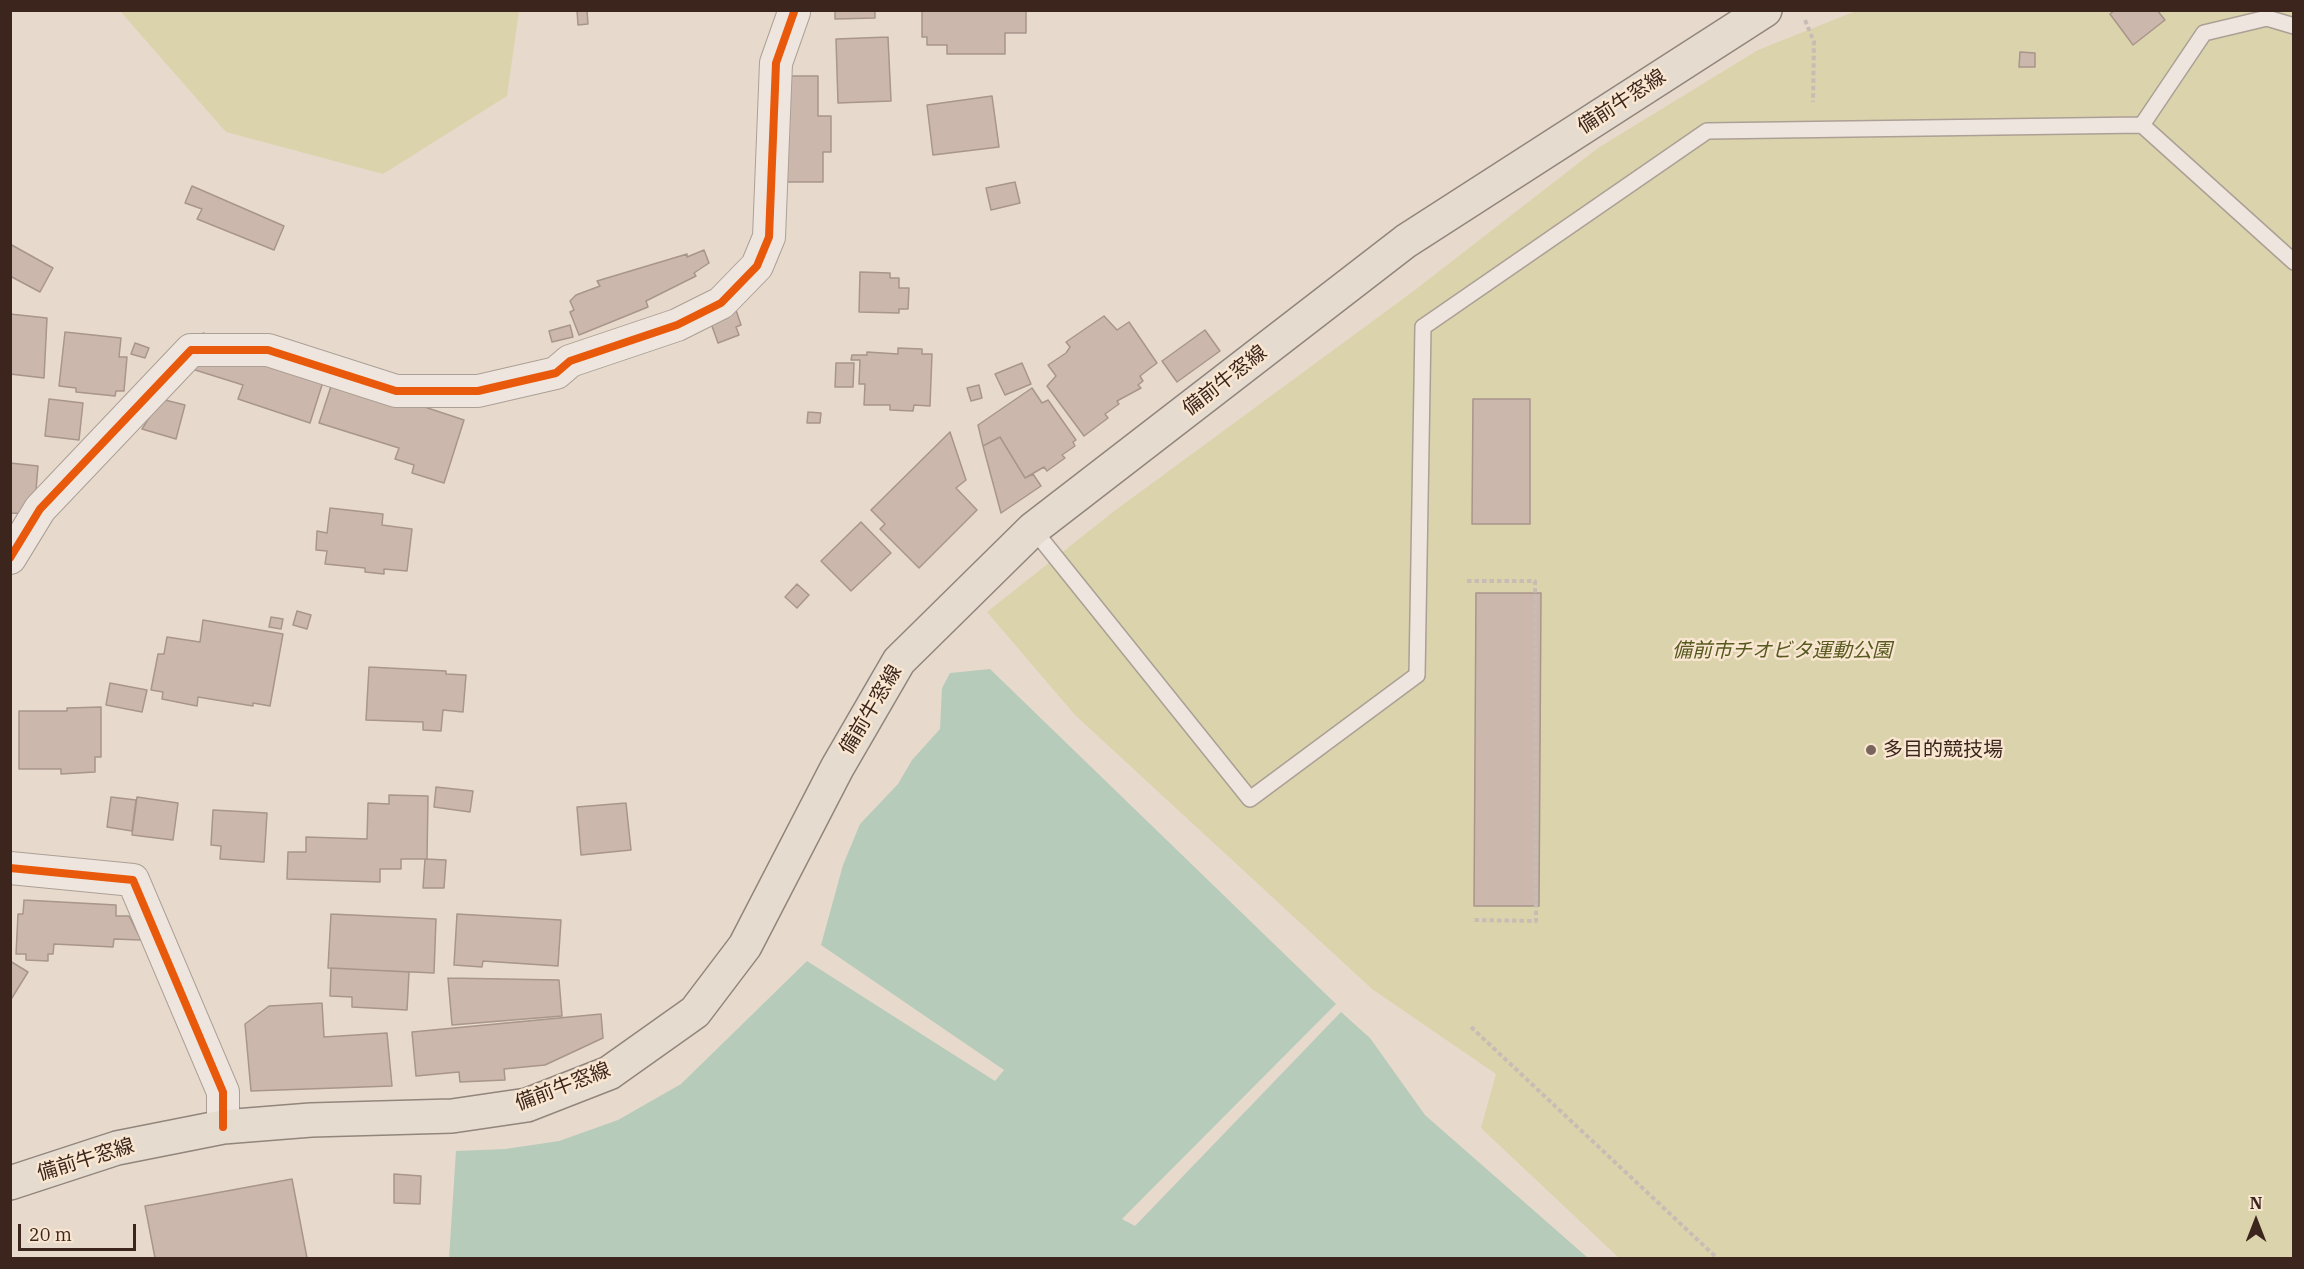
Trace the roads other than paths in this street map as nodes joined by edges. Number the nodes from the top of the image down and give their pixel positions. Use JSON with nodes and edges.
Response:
{"nodes":[{"id":1,"x":1764,"y":10,"type":"edge"},
{"id":2,"x":794,"y":12,"type":"edge"},
{"id":3,"x":2294,"y":26,"type":"edge"},
{"id":4,"x":2142,"y":125,"type":"junction"},
{"id":5,"x":2294,"y":262,"type":"edge"},
{"id":6,"x":1033,"y":529,"type":"junction"},
{"id":7,"x":10,"y":558,"type":"edge"},
{"id":8,"x":10,"y":868,"type":"edge"},
{"id":9,"x":223,"y":1127,"type":"junction"},
{"id":10,"x":10,"y":1183,"type":"edge"}],
"edges":[{"from":1,"to":6,"type":"main road","name":"備前牛窓線"},
{"from":2,"to":7,"type":"street"},
{"from":3,"to":4,"type":"lane"},
{"from":4,"to":5,"type":"lane"},
{"from":4,"to":6,"type":"lane"},
{"from":6,"to":9,"type":"main road","name":"備前牛窓線"},
{"from":8,"to":9,"type":"street"},
{"from":9,"to":10,"type":"main road","name":"備前牛窓線"}]}
